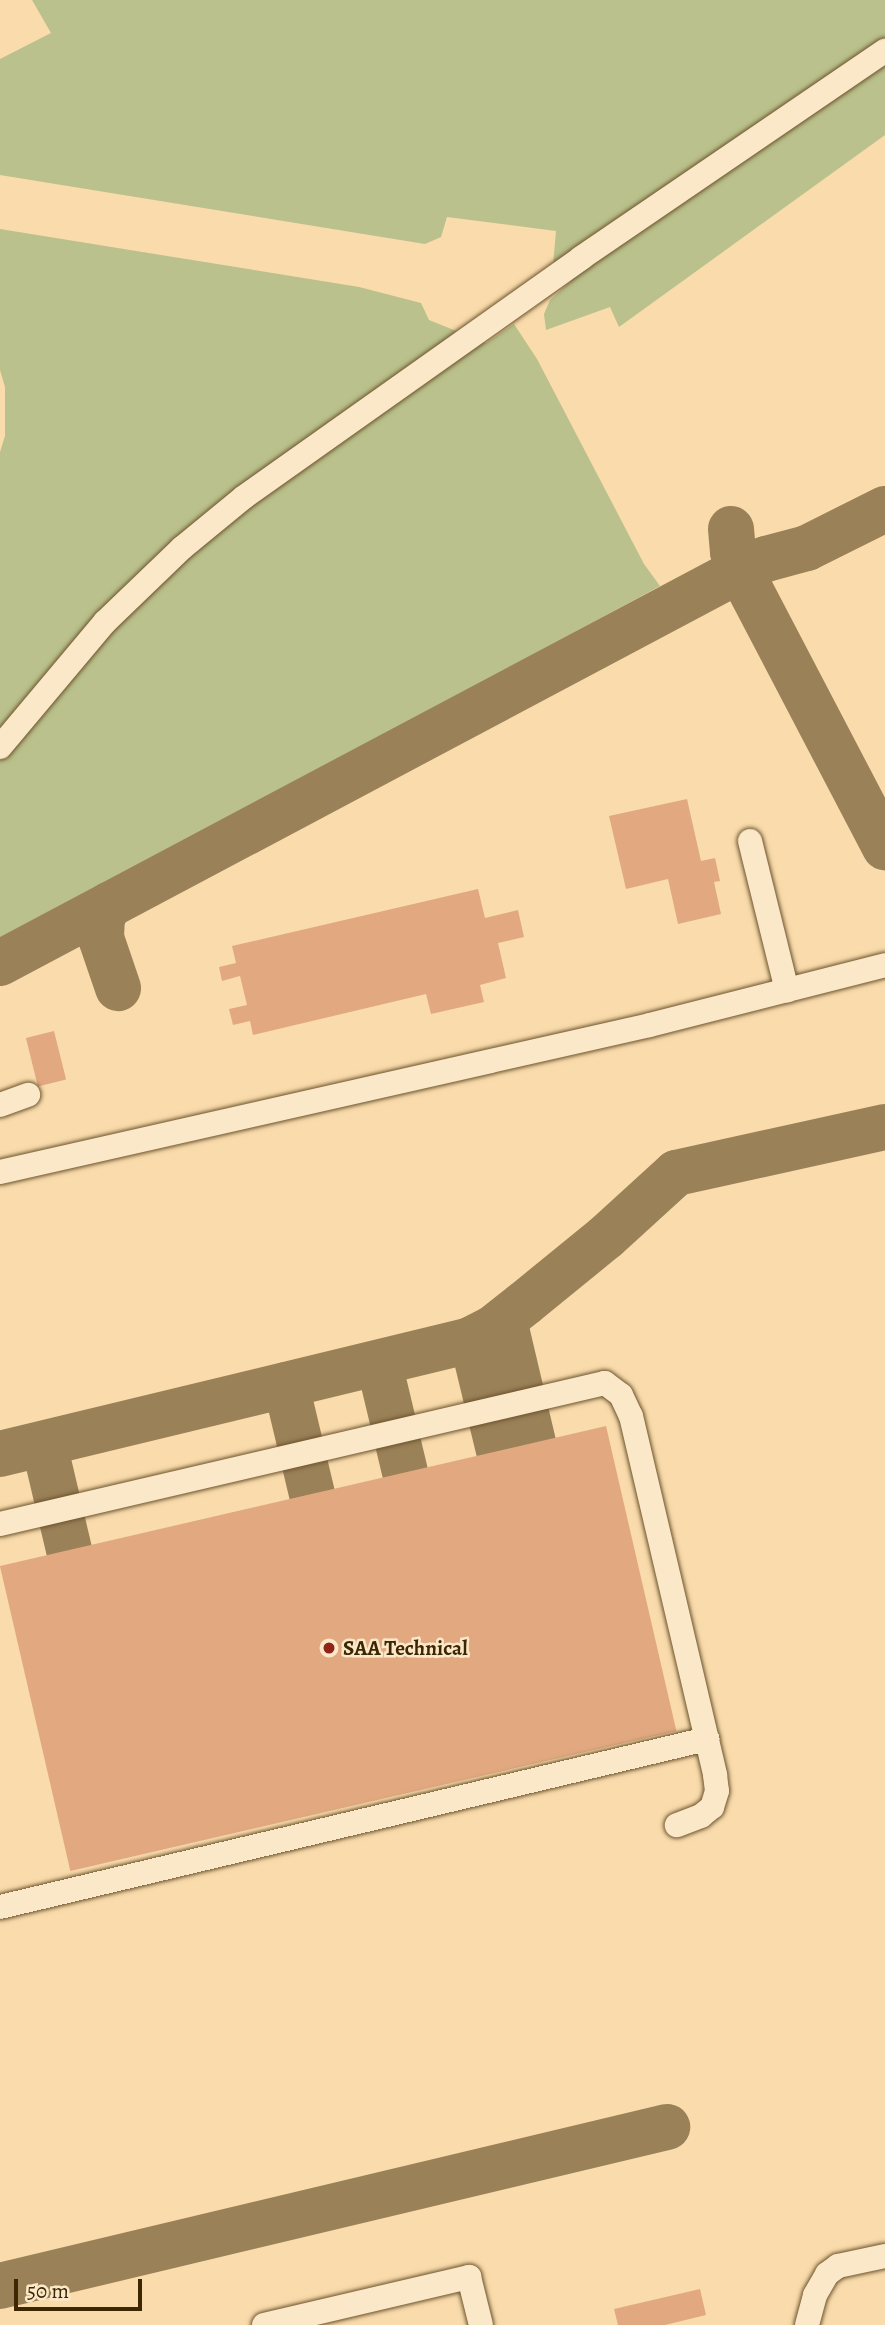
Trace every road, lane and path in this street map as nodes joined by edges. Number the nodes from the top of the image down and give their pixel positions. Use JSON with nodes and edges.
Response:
{"nodes":[{"id":1,"x":885,"y":51,"type":"edge"},
{"id":2,"x":0,"y":747,"type":"edge"},
{"id":3,"x":750,"y":841,"type":"dead end"},
{"id":4,"x":885,"y":965,"type":"edge"},
{"id":5,"x":787,"y":990,"type":"junction"},
{"id":6,"x":28,"y":1096,"type":"dead end"},
{"id":7,"x":0,"y":1105,"type":"edge"},
{"id":8,"x":0,"y":1172,"type":"edge"},
{"id":9,"x":0,"y":1524,"type":"edge"},
{"id":10,"x":707,"y":1739,"type":"junction"},
{"id":11,"x":677,"y":1825,"type":"dead end"},
{"id":12,"x":0,"y":1907,"type":"edge"},
{"id":13,"x":885,"y":2256,"type":"edge"},
{"id":14,"x":264,"y":2325,"type":"edge"},
{"id":15,"x":481,"y":2325,"type":"edge"},
{"id":16,"x":807,"y":2325,"type":"edge"}],
"edges":[{"from":1,"to":2,"type":"lane"},
{"from":3,"to":5,"type":"lane"},
{"from":4,"to":5,"type":"lane"},
{"from":5,"to":8,"type":"lane"},
{"from":6,"to":7,"type":"lane"},
{"from":9,"to":10,"type":"lane"},
{"from":10,"to":11,"type":"lane"},
{"from":10,"to":12,"type":"lane"},
{"from":13,"to":16,"type":"lane"},
{"from":14,"to":15,"type":"lane"}]}
